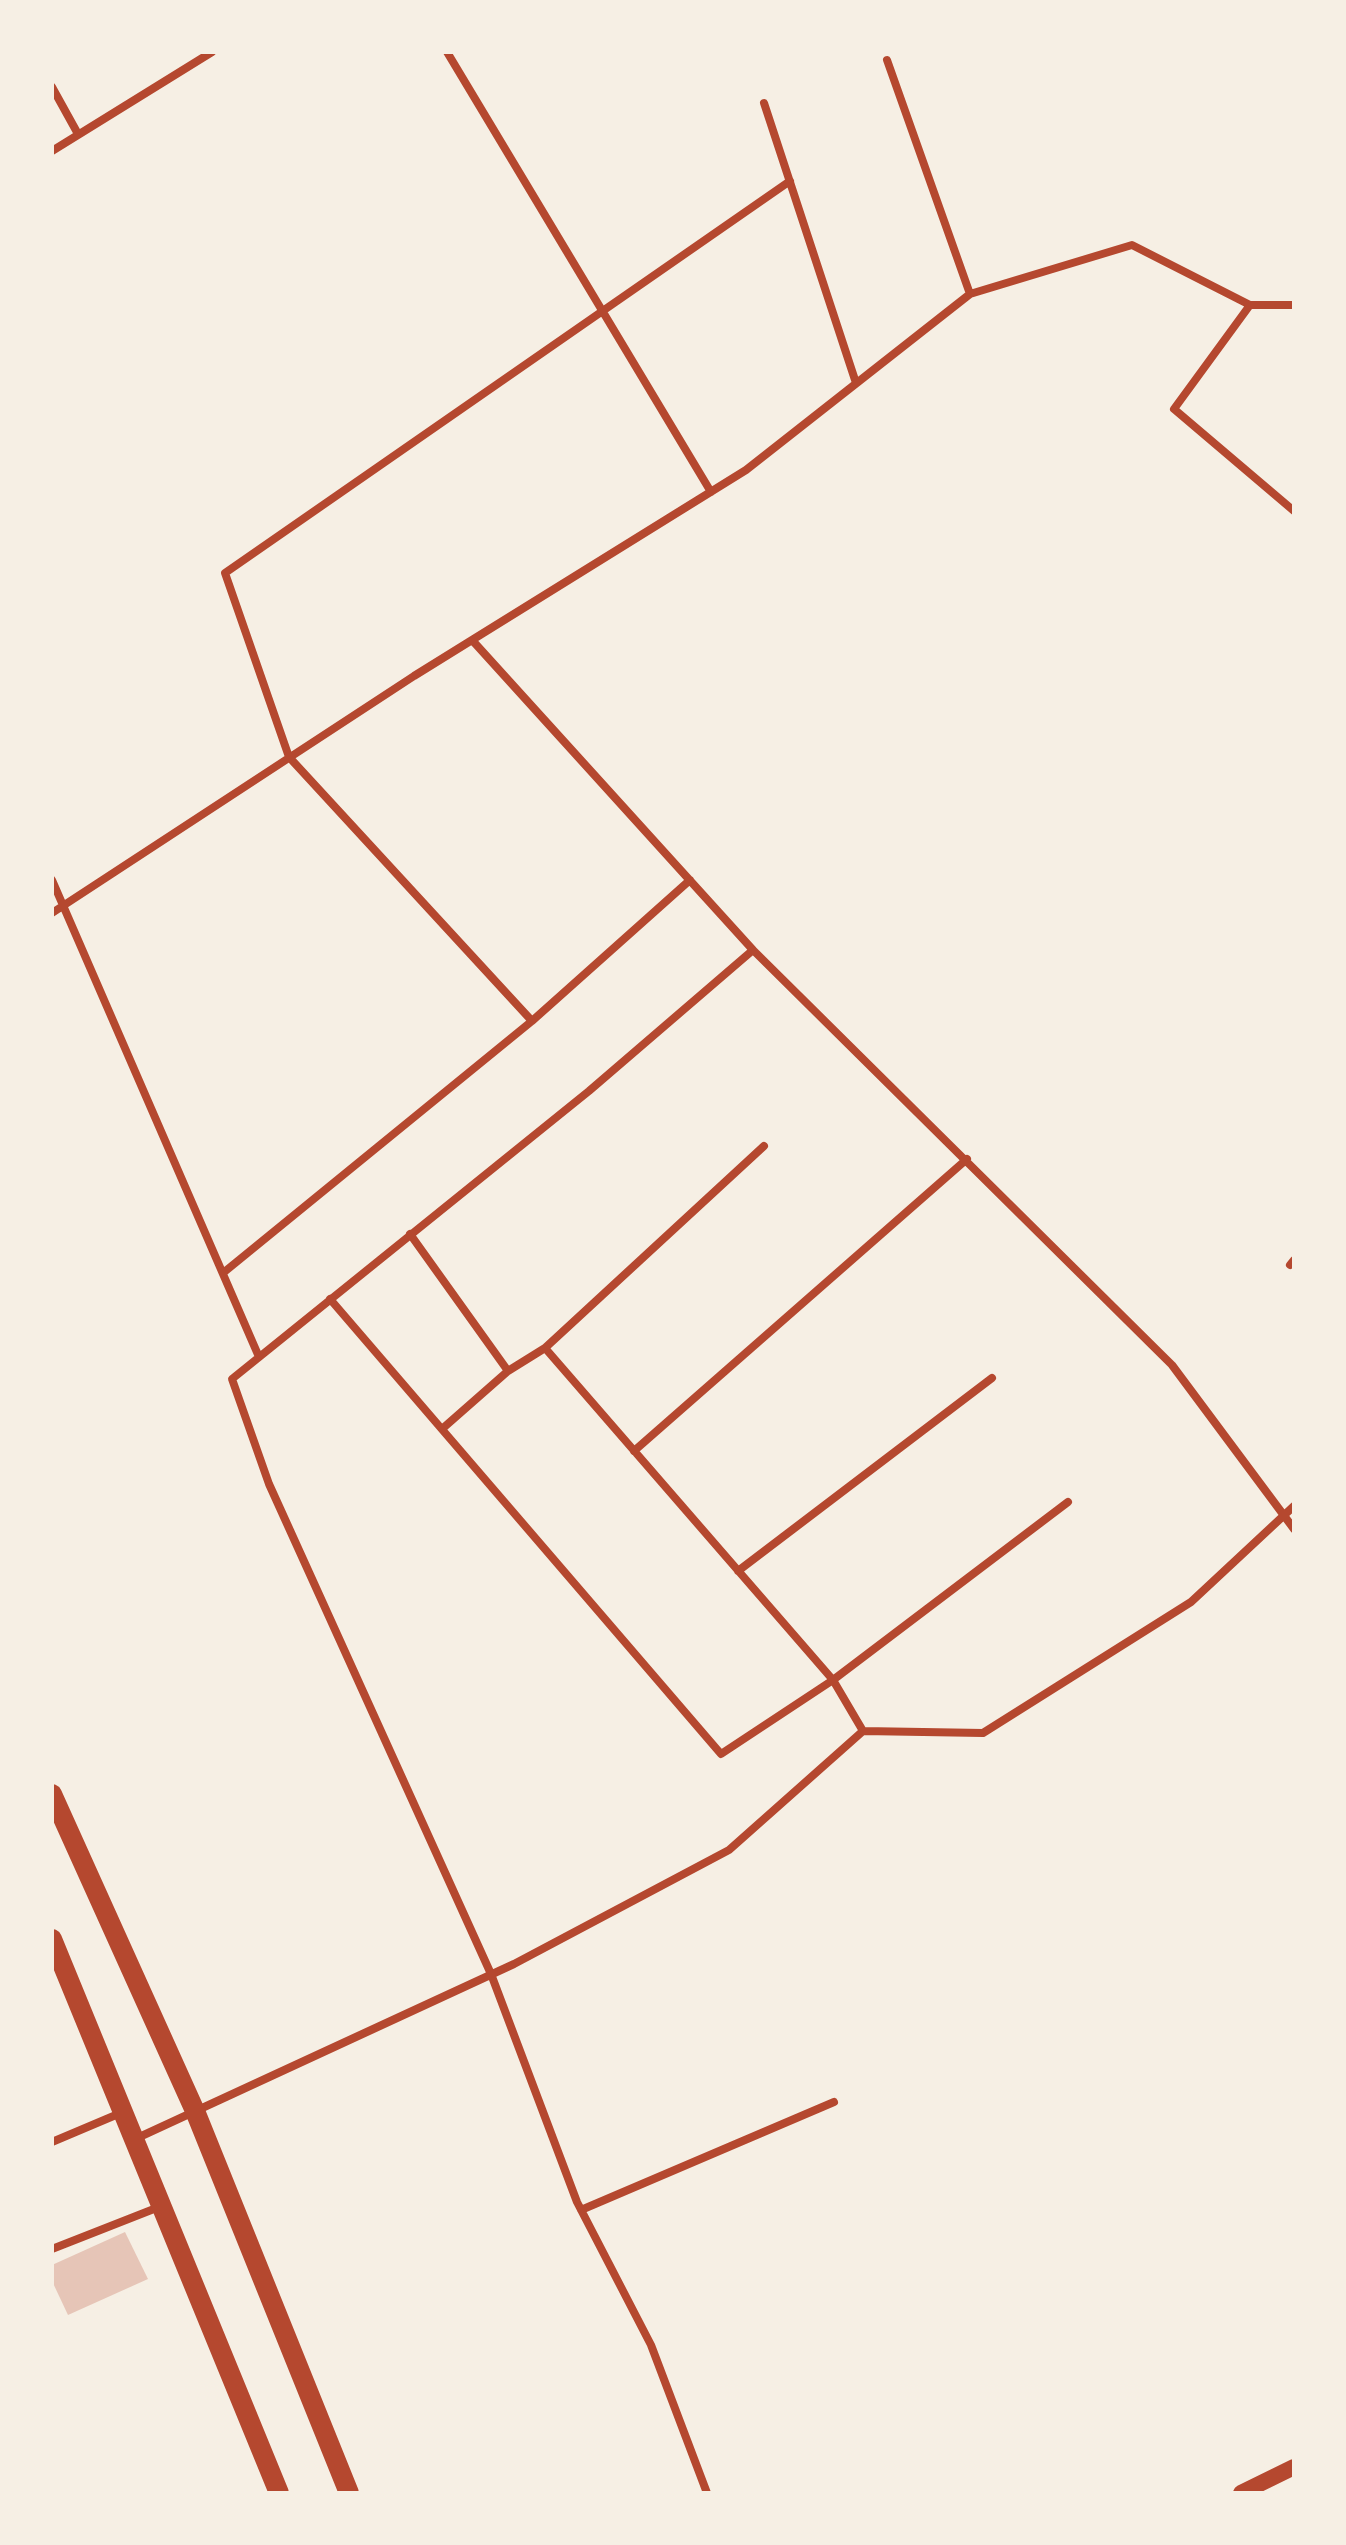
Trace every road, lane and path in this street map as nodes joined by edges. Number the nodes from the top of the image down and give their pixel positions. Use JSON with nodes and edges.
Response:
{"nodes":[{"id":1,"x":212,"y":52,"type":"edge"},
{"id":2,"x":447,"y":52,"type":"edge"},
{"id":3,"x":887,"y":60,"type":"dead end"},
{"id":4,"x":52,"y":87,"type":"edge"},
{"id":5,"x":764,"y":103,"type":"dead end"},
{"id":6,"x":78,"y":134,"type":"junction"},
{"id":7,"x":52,"y":151,"type":"edge"},
{"id":8,"x":790,"y":181,"type":"junction"},
{"id":9,"x":970,"y":294,"type":"junction"},
{"id":10,"x":1250,"y":305,"type":"junction"},
{"id":11,"x":1294,"y":305,"type":"edge"},
{"id":12,"x":602,"y":311,"type":"junction"},
{"id":13,"x":856,"y":383,"type":"junction"},
{"id":14,"x":711,"y":492,"type":"junction"},
{"id":15,"x":1294,"y":511,"type":"edge"},
{"id":16,"x":472,"y":640,"type":"junction"},
{"id":17,"x":289,"y":757,"type":"junction"},
{"id":18,"x":52,"y":880,"type":"edge"},
{"id":19,"x":690,"y":880,"type":"junction"},
{"id":20,"x":64,"y":905,"type":"junction"},
{"id":21,"x":52,"y":913,"type":"edge"},
{"id":22,"x":753,"y":950,"type":"junction"},
{"id":23,"x":532,"y":1021,"type":"junction"},
{"id":24,"x":764,"y":1146,"type":"dead end"},
{"id":25,"x":967,"y":1159,"type":"junction"},
{"id":26,"x":410,"y":1234,"type":"junction"},
{"id":27,"x":223,"y":1273,"type":"junction"},
{"id":28,"x":330,"y":1299,"type":"junction"},
{"id":29,"x":545,"y":1348,"type":"junction"},
{"id":30,"x":259,"y":1357,"type":"junction"},
{"id":31,"x":508,"y":1371,"type":"junction"},
{"id":32,"x":992,"y":1378,"type":"dead end"},
{"id":33,"x":442,"y":1429,"type":"junction"},
{"id":34,"x":634,"y":1451,"type":"junction"},
{"id":35,"x":1068,"y":1502,"type":"dead end"},
{"id":36,"x":1294,"y":1506,"type":"edge"},
{"id":37,"x":1283,"y":1516,"type":"junction"},
{"id":38,"x":1294,"y":1529,"type":"edge"},
{"id":39,"x":738,"y":1571,"type":"junction"},
{"id":40,"x":833,"y":1680,"type":"junction"},
{"id":41,"x":863,"y":1731,"type":"junction"},
{"id":42,"x":52,"y":1794,"type":"edge"},
{"id":43,"x":52,"y":1939,"type":"edge"},
{"id":44,"x":58,"y":1970,"type":"edge"},
{"id":45,"x":491,"y":1974,"type":"junction"},
{"id":46,"x":834,"y":2102,"type":"dead end"},
{"id":47,"x":195,"y":2111,"type":"junction"},
{"id":48,"x":124,"y":2112,"type":"junction"},
{"id":49,"x":135,"y":2139,"type":"junction"},
{"id":50,"x":52,"y":2142,"type":"edge"},
{"id":51,"x":162,"y":2206,"type":"junction"},
{"id":52,"x":581,"y":2210,"type":"junction"},
{"id":53,"x":52,"y":2249,"type":"edge"},
{"id":54,"x":1294,"y":2467,"type":"edge"},
{"id":55,"x":279,"y":2493,"type":"edge"},
{"id":56,"x":349,"y":2493,"type":"edge"},
{"id":57,"x":707,"y":2493,"type":"edge"},
{"id":58,"x":1241,"y":2493,"type":"edge"}],
"edges":[{"from":1,"to":6,"type":"street"},
{"from":2,"to":12,"type":"street"},
{"from":3,"to":9,"type":"street"},
{"from":4,"to":6,"type":"street"},
{"from":5,"to":8,"type":"street"},
{"from":6,"to":7,"type":"street"},
{"from":8,"to":12,"type":"street"},
{"from":8,"to":13,"type":"street"},
{"from":9,"to":10,"type":"street"},
{"from":9,"to":13,"type":"street"},
{"from":10,"to":11,"type":"street"},
{"from":10,"to":15,"type":"street"},
{"from":12,"to":14,"type":"street"},
{"from":12,"to":17,"type":"street"},
{"from":13,"to":14,"type":"street"},
{"from":14,"to":16,"type":"street"},
{"from":16,"to":17,"type":"street"},
{"from":16,"to":19,"type":"street"},
{"from":17,"to":20,"type":"street"},
{"from":17,"to":23,"type":"street"},
{"from":18,"to":20,"type":"street"},
{"from":19,"to":22,"type":"street"},
{"from":19,"to":23,"type":"street"},
{"from":20,"to":21,"type":"street"},
{"from":20,"to":27,"type":"street"},
{"from":22,"to":25,"type":"street"},
{"from":22,"to":26,"type":"street"},
{"from":23,"to":27,"type":"street"},
{"from":24,"to":29,"type":"street"},
{"from":25,"to":34,"type":"street"},
{"from":25,"to":37,"type":"street"},
{"from":26,"to":28,"type":"street"},
{"from":26,"to":31,"type":"street"},
{"from":27,"to":30,"type":"street"},
{"from":28,"to":30,"type":"street"},
{"from":28,"to":33,"type":"street"},
{"from":29,"to":31,"type":"street"},
{"from":29,"to":34,"type":"street"},
{"from":30,"to":45,"type":"street"},
{"from":31,"to":33,"type":"street"},
{"from":32,"to":39,"type":"street"},
{"from":33,"to":40,"type":"street"},
{"from":34,"to":39,"type":"street"},
{"from":35,"to":40,"type":"street"},
{"from":36,"to":37,"type":"street"},
{"from":37,"to":38,"type":"street"},
{"from":37,"to":41,"type":"street"},
{"from":39,"to":40,"type":"street"},
{"from":40,"to":41,"type":"street"},
{"from":41,"to":45,"type":"street"},
{"from":42,"to":47,"type":"main road"},
{"from":43,"to":44,"type":"main road"},
{"from":44,"to":48,"type":"main road"},
{"from":45,"to":47,"type":"street"},
{"from":45,"to":52,"type":"street"},
{"from":46,"to":52,"type":"street"},
{"from":47,"to":49,"type":"street"},
{"from":47,"to":56,"type":"main road"},
{"from":48,"to":49,"type":"main road"},
{"from":48,"to":50,"type":"street"},
{"from":49,"to":51,"type":"main road"},
{"from":51,"to":53,"type":"street"},
{"from":51,"to":55,"type":"main road"},
{"from":52,"to":57,"type":"street"},
{"from":54,"to":58,"type":"main road"}]}
